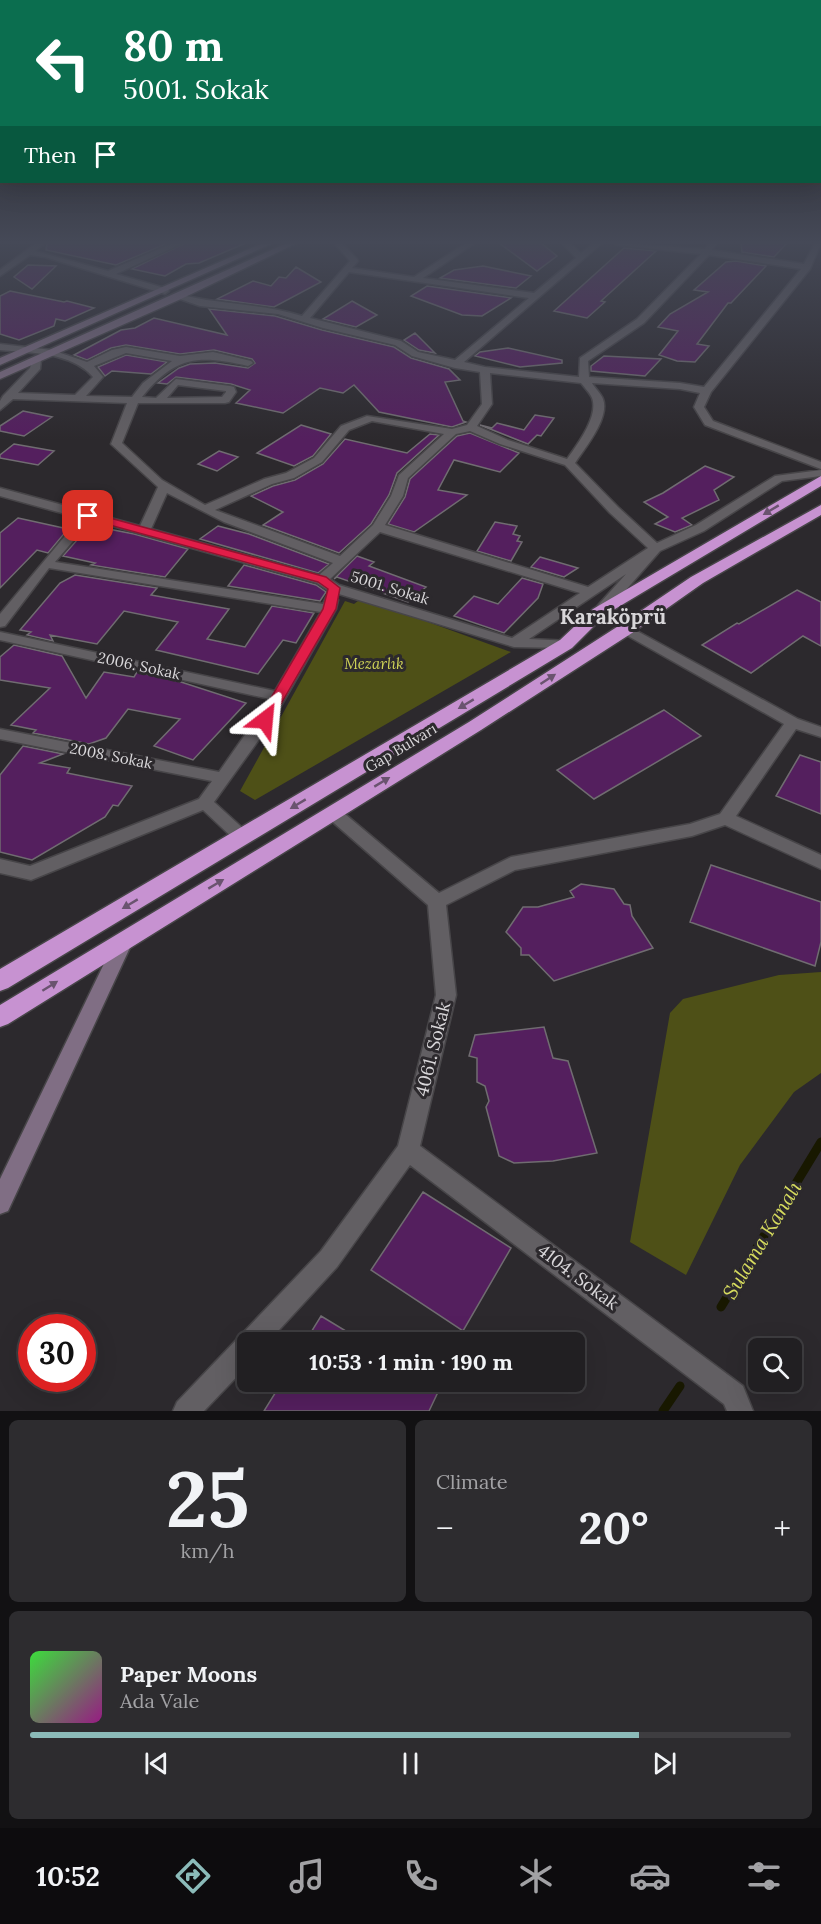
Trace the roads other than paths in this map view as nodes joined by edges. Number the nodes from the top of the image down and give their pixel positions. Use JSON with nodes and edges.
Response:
{"nodes":[{"id":1,"x":124,"y":309,"type":"edge"},
{"id":2,"x":151,"y":309,"type":"edge"},
{"id":3,"x":258,"y":309,"type":"edge"},
{"id":4,"x":313,"y":309,"type":"edge"},
{"id":5,"x":522,"y":309,"type":"edge"},
{"id":6,"x":655,"y":309,"type":"edge"},
{"id":7,"x":773,"y":309,"type":"edge"},
{"id":8,"x":304,"y":318,"type":"junction"},
{"id":9,"x":0,"y":347,"type":"edge"},
{"id":10,"x":27,"y":351,"type":"junction"},
{"id":11,"x":52,"y":353,"type":"junction"},
{"id":12,"x":180,"y":359,"type":"junction"},
{"id":13,"x":36,"y":360,"type":"junction"},
{"id":14,"x":0,"y":362,"type":"edge"},
{"id":15,"x":248,"y":363,"type":"dead end"},
{"id":16,"x":88,"y":365,"type":"junction"},
{"id":17,"x":455,"y":365,"type":"junction"},
{"id":18,"x":485,"y":370,"type":"junction"},
{"id":19,"x":0,"y":376,"type":"edge"},
{"id":20,"x":585,"y":380,"type":"junction"},
{"id":21,"x":706,"y":391,"type":"junction"},
{"id":22,"x":8,"y":396,"type":"junction"},
{"id":23,"x":77,"y":399,"type":"junction"},
{"id":24,"x":135,"y":400,"type":"junction"},
{"id":25,"x":159,"y":401,"type":"junction"},
{"id":26,"x":0,"y":407,"type":"edge"},
{"id":27,"x":471,"y":427,"type":"junction"},
{"id":28,"x":452,"y":432,"type":"junction"},
{"id":29,"x":569,"y":463,"type":"junction"},
{"id":30,"x":821,"y":466,"type":"edge"},
{"id":31,"x":821,"y":473,"type":"edge"},
{"id":32,"x":821,"y":480,"type":"edge"},
{"id":33,"x":164,"y":487,"type":"junction"},
{"id":34,"x":0,"y":492,"type":"edge"},
{"id":35,"x":206,"y":509,"type":"junction"},
{"id":36,"x":821,"y":509,"type":"edge"},
{"id":37,"x":88,"y":516,"type":"junction"},
{"id":38,"x":378,"y":527,"type":"junction"},
{"id":39,"x":144,"y":531,"type":"junction"},
{"id":40,"x":656,"y":548,"type":"junction"},
{"id":41,"x":340,"y":561,"type":"junction"},
{"id":42,"x":46,"y":564,"type":"junction"},
{"id":43,"x":328,"y":584,"type":"junction"},
{"id":44,"x":590,"y":592,"type":"junction"},
{"id":45,"x":329,"y":609,"type":"junction"},
{"id":46,"x":598,"y":612,"type":"junction"},
{"id":47,"x":0,"y":623,"type":"edge"},
{"id":48,"x":626,"y":629,"type":"junction"},
{"id":49,"x":0,"y":636,"type":"edge"},
{"id":50,"x":514,"y":643,"type":"junction"},
{"id":51,"x":566,"y":644,"type":"junction"},
{"id":52,"x":278,"y":696,"type":"junction"},
{"id":53,"x":793,"y":723,"type":"junction"},
{"id":54,"x":821,"y":732,"type":"edge"},
{"id":55,"x":0,"y":734,"type":"edge"},
{"id":56,"x":223,"y":778,"type":"junction"},
{"id":57,"x":205,"y":803,"type":"junction"},
{"id":58,"x":333,"y":813,"type":"junction"},
{"id":59,"x":726,"y":818,"type":"junction"},
{"id":60,"x":242,"y":837,"type":"junction"},
{"id":61,"x":821,"y":862,"type":"edge"},
{"id":62,"x":0,"y":866,"type":"edge"},
{"id":63,"x":437,"y":902,"type":"junction"},
{"id":64,"x":124,"y":941,"type":"junction"},
{"id":65,"x":0,"y":981,"type":"edge"},
{"id":66,"x":0,"y":1017,"type":"edge"},
{"id":67,"x":408,"y":1150,"type":"junction"},
{"id":68,"x":0,"y":1203,"type":"edge"},
{"id":69,"x":260,"y":1332,"type":"edge"},
{"id":70,"x":237,"y":1358,"type":"edge"},
{"id":71,"x":186,"y":1411,"type":"edge"},
{"id":72,"x":740,"y":1411,"type":"edge"}],
"edges":[{"from":1,"to":10,"type":"main road"},
{"from":2,"to":11,"type":"main road"},
{"from":3,"to":8,"type":"street"},
{"from":4,"to":8,"type":"street"},
{"from":5,"to":17,"type":"street"},
{"from":6,"to":20,"type":"street"},
{"from":7,"to":21,"type":"street"},
{"from":8,"to":17,"type":"street"},
{"from":9,"to":10,"type":"street"},
{"from":10,"to":11,"type":"street"},
{"from":10,"to":14,"type":"main road"},
{"from":11,"to":13,"type":"main road"},
{"from":11,"to":16,"type":"street"},
{"from":12,"to":15,"type":"street"},
{"from":12,"to":16,"type":"street"},
{"from":12,"to":24,"type":"street"},
{"from":13,"to":19,"type":"main road"},
{"from":13,"to":22,"type":"street"},
{"from":16,"to":23,"type":"street"},
{"from":17,"to":18,"type":"street"},
{"from":18,"to":20,"type":"street"},
{"from":18,"to":27,"type":"street"},
{"from":20,"to":21,"type":"street"},
{"from":20,"to":29,"type":"street"},
{"from":21,"to":30,"type":"street"},
{"from":22,"to":23,"type":"street"},
{"from":22,"to":26,"type":"street"},
{"from":23,"to":24,"type":"street"},
{"from":24,"to":25,"type":"street"},
{"from":24,"to":33,"type":"street"},
{"from":25,"to":25,"type":"street"},
{"from":27,"to":28,"type":"street"},
{"from":27,"to":29,"type":"street"},
{"from":28,"to":35,"type":"street"},
{"from":28,"to":38,"type":"street"},
{"from":29,"to":40,"type":"street"},
{"from":31,"to":40,"type":"street"},
{"from":32,"to":46,"type":"highway","name":"Gap Bulvarı","one_way":true},
{"from":33,"to":35,"type":"street"},
{"from":33,"to":39,"type":"street"},
{"from":34,"to":37,"type":"street","name":"5001. Sokak"},
{"from":35,"to":41,"type":"street"},
{"from":36,"to":48,"type":"highway","name":"Gap Bulvarı"},
{"from":37,"to":39,"type":"street","name":"5001. Sokak"},
{"from":37,"to":42,"type":"street"},
{"from":38,"to":41,"type":"street"},
{"from":38,"to":44,"type":"street"},
{"from":39,"to":43,"type":"street","name":"5001. Sokak"},
{"from":40,"to":44,"type":"street"},
{"from":40,"to":46,"type":"street"},
{"from":41,"to":43,"type":"street"},
{"from":42,"to":45,"type":"street"},
{"from":42,"to":47,"type":"street"},
{"from":43,"to":45,"type":"street"},
{"from":43,"to":50,"type":"street","name":"5001. Sokak"},
{"from":44,"to":50,"type":"street"},
{"from":45,"to":52,"type":"street"},
{"from":46,"to":51,"type":"highway","name":"Gap Bulvarı"},
{"from":48,"to":53,"type":"street"},
{"from":58,"to":48,"type":"highway","name":"Gap Bulvarı","one_way":true},
{"from":49,"to":52,"type":"street","name":"2006. Sokak"},
{"from":50,"to":51,"type":"street","name":"5001. Sokak"},
{"from":51,"to":60,"type":"highway","name":"Gap Bulvarı","one_way":true},
{"from":52,"to":56,"type":"street"},
{"from":53,"to":54,"type":"street"},
{"from":53,"to":59,"type":"street"},
{"from":55,"to":56,"type":"street","name":"2008. Sokak"},
{"from":56,"to":57,"type":"street"},
{"from":57,"to":60,"type":"street"},
{"from":57,"to":62,"type":"street"},
{"from":58,"to":63,"type":"street"},
{"from":64,"to":58,"type":"highway","name":"Gap Bulvarı","one_way":true},
{"from":59,"to":61,"type":"street"},
{"from":59,"to":63,"type":"street"},
{"from":60,"to":65,"type":"highway","name":"Gap Bulvarı","one_way":true},
{"from":63,"to":67,"type":"street","name":"4061. Sokak"},
{"from":66,"to":64,"type":"highway","name":"Gap Bulvarı","one_way":true},
{"from":64,"to":68,"type":"main road"},
{"from":67,"to":69,"type":"street","name":"4061. Sokak"},
{"from":67,"to":72,"type":"street","name":"4104. Sokak"},
{"from":70,"to":71,"type":"street"}]}
